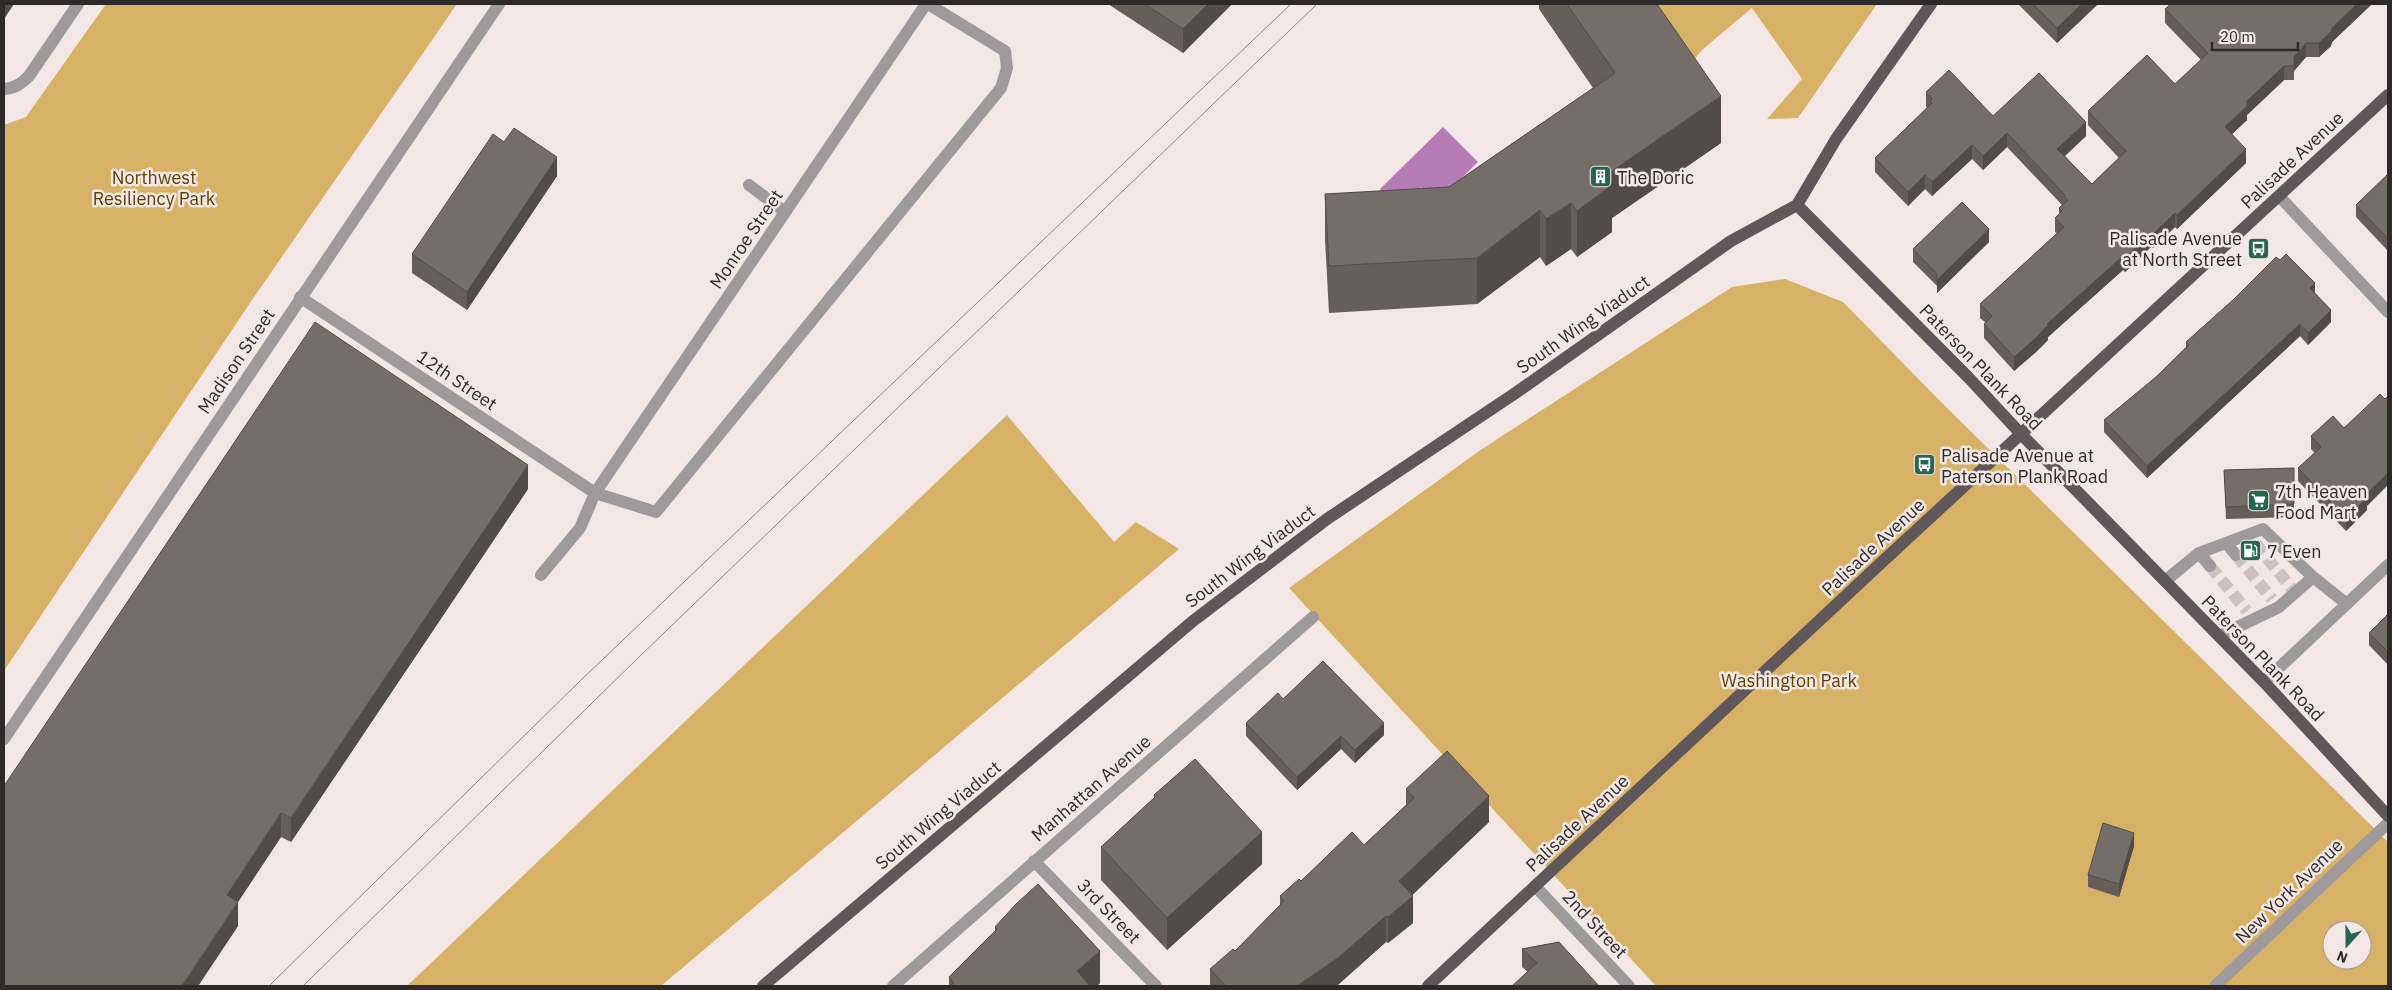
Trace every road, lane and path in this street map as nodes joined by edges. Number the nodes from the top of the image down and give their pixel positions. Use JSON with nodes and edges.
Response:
{"nodes":[{"id":1,"x":78,"y":4,"type":"edge"},
{"id":2,"x":499,"y":4,"type":"edge"},
{"id":3,"x":927,"y":4,"type":"edge"},
{"id":4,"x":1931,"y":4,"type":"edge"},
{"id":5,"x":8,"y":89,"type":"edge"},
{"id":6,"x":2388,"y":94,"type":"edge"},
{"id":7,"x":749,"y":185,"type":"dead end"},
{"id":8,"x":2280,"y":196,"type":"junction"},
{"id":9,"x":1797,"y":205,"type":"junction"},
{"id":10,"x":785,"y":212,"type":"junction"},
{"id":11,"x":300,"y":297,"type":"junction"},
{"id":12,"x":2388,"y":312,"type":"edge"},
{"id":13,"x":2021,"y":434,"type":"junction"},
{"id":14,"x":596,"y":493,"type":"junction"},
{"id":15,"x":2226,"y":543,"type":"junction"},
{"id":16,"x":2199,"y":553,"type":"junction"},
{"id":17,"x":2236,"y":555,"type":"tunnel mouth"},
{"id":18,"x":2388,"y":564,"type":"edge"},
{"id":19,"x":2210,"y":566,"type":"tunnel mouth"},
{"id":20,"x":541,"y":575,"type":"dead end"},
{"id":21,"x":2314,"y":577,"type":"junction"},
{"id":22,"x":2165,"y":581,"type":"junction"},
{"id":23,"x":2347,"y":604,"type":"junction"},
{"id":24,"x":1313,"y":617,"type":"dead end"},
{"id":25,"x":2219,"y":636,"type":"junction"},
{"id":26,"x":2264,"y":682,"type":"junction"},
{"id":27,"x":4,"y":739,"type":"edge"},
{"id":28,"x":2388,"y":816,"type":"edge"},
{"id":29,"x":2388,"y":823,"type":"edge"},
{"id":30,"x":1034,"y":861,"type":"junction"},
{"id":31,"x":1535,"y":886,"type":"junction"},
{"id":32,"x":763,"y":986,"type":"edge"},
{"id":33,"x":893,"y":986,"type":"edge"},
{"id":34,"x":1156,"y":986,"type":"edge"},
{"id":35,"x":1428,"y":986,"type":"edge"},
{"id":36,"x":1629,"y":986,"type":"edge"},
{"id":37,"x":2215,"y":986,"type":"edge"}],
"edges":[{"from":1,"to":5,"type":"street"},
{"from":2,"to":11,"type":"street","name":"Madison Street"},
{"from":3,"to":10,"type":"street","name":"Monroe Street"},
{"from":3,"to":14,"type":"street","name":"12th Street"},
{"from":4,"to":9,"type":"main road"},
{"from":6,"to":8,"type":"main road","name":"Palisade Avenue"},
{"from":7,"to":10,"type":"street"},
{"from":8,"to":12,"type":"street"},
{"from":8,"to":13,"type":"main road","name":"Palisade Avenue"},
{"from":9,"to":13,"type":"main road","name":"Paterson Plank Road"},
{"from":9,"to":32,"type":"main road","name":"South Wing Viaduct"},
{"from":10,"to":14,"type":"street","name":"Monroe Street"},
{"from":11,"to":14,"type":"street","name":"12th Street"},
{"from":11,"to":27,"type":"street","name":"Madison Street"},
{"from":13,"to":22,"type":"main road","name":"Paterson Plank Road"},
{"from":13,"to":31,"type":"main road","name":"Palisade Avenue"},
{"from":14,"to":20,"type":"street","name":"Monroe Street"},
{"from":15,"to":16,"type":"street"},
{"from":15,"to":17,"type":"street"},
{"from":15,"to":21,"type":"street"},
{"from":16,"to":19,"type":"street"},
{"from":16,"to":22,"type":"street"},
{"from":18,"to":23,"type":"street"},
{"from":21,"to":23,"type":"street"},
{"from":21,"to":25,"type":"street"},
{"from":22,"to":25,"type":"main road","name":"Paterson Plank Road"},
{"from":23,"to":26,"type":"street"},
{"from":24,"to":30,"type":"street","name":"Manhattan Avenue"},
{"from":25,"to":26,"type":"main road","name":"Paterson Plank Road"},
{"from":26,"to":28,"type":"main road","name":"Paterson Plank Road"},
{"from":29,"to":37,"type":"street","name":"New York Avenue"},
{"from":30,"to":33,"type":"street","name":"Manhattan Avenue"},
{"from":30,"to":34,"type":"street","name":"3rd Street"},
{"from":31,"to":35,"type":"main road","name":"Palisade Avenue"},
{"from":31,"to":36,"type":"street","name":"2nd Street"}]}
